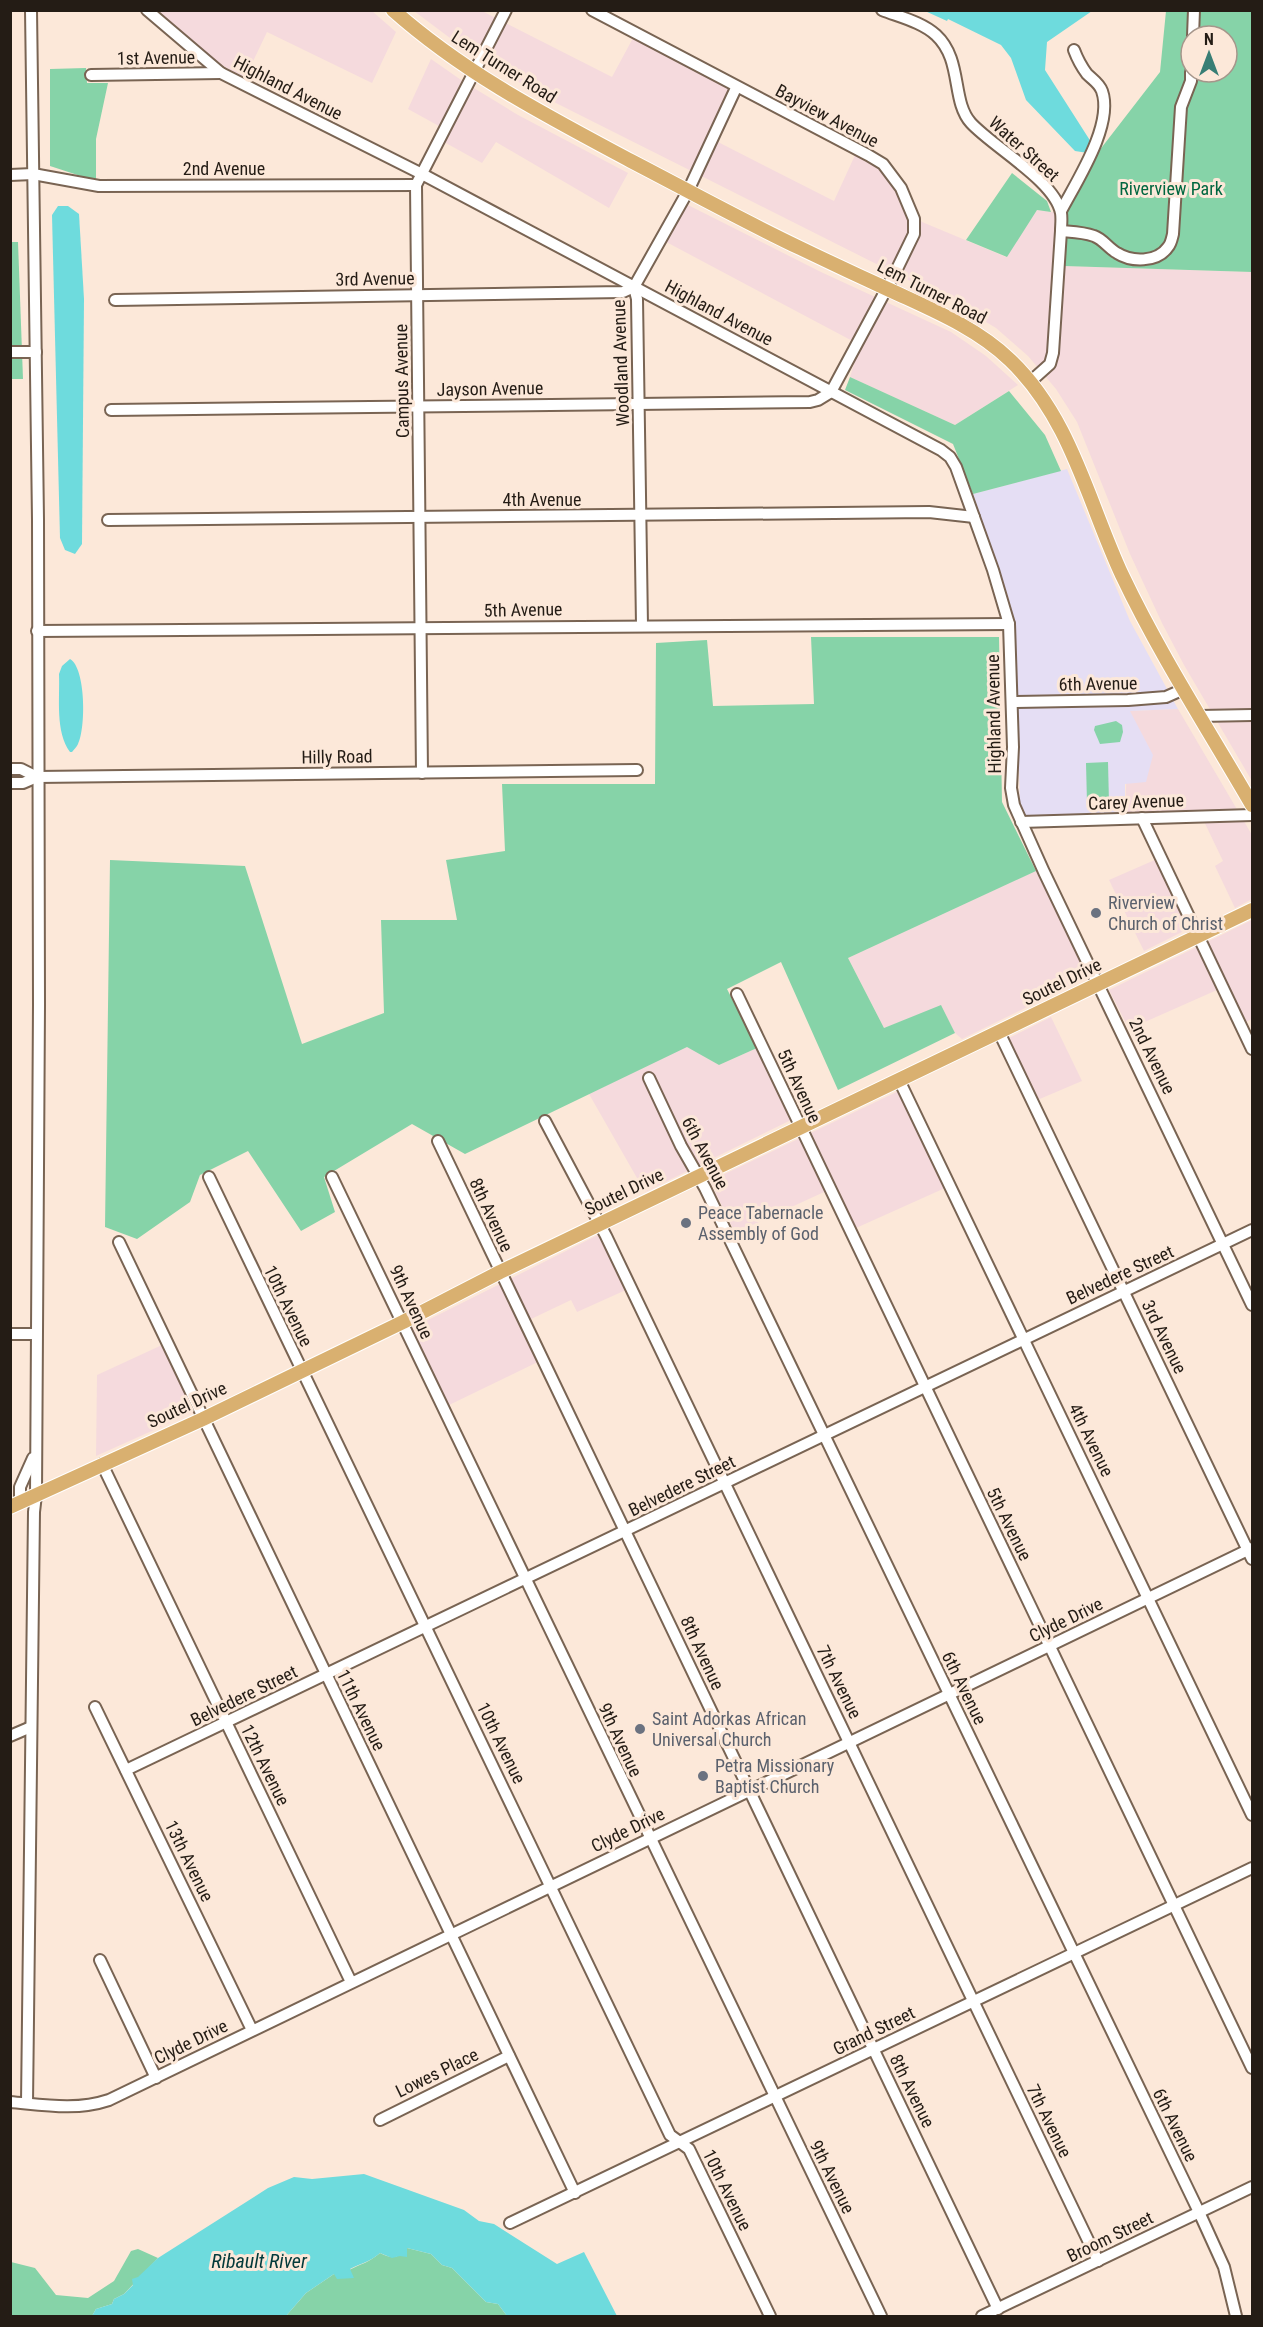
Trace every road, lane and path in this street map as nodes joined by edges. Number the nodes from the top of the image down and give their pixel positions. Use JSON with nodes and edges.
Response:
{"nodes":[{"id":1,"x":32,"y":10,"type":"edge"},
{"id":2,"x":147,"y":10,"type":"edge"},
{"id":3,"x":393,"y":10,"type":"edge"},
{"id":4,"x":506,"y":10,"type":"edge"},
{"id":5,"x":592,"y":10,"type":"edge"},
{"id":6,"x":882,"y":10,"type":"edge"},
{"id":7,"x":1074,"y":50,"type":"dead end"},
{"id":8,"x":221,"y":73,"type":"junction"},
{"id":9,"x":475,"y":74,"type":"junction"},
{"id":10,"x":91,"y":75,"type":"dead end"},
{"id":11,"x":1190,"y":84,"type":"edge"},
{"id":12,"x":736,"y":88,"type":"junction"},
{"id":13,"x":33,"y":174,"type":"junction"},
{"id":14,"x":422,"y":174,"type":"junction"},
{"id":15,"x":10,"y":175,"type":"edge"},
{"id":16,"x":417,"y":185,"type":"junction"},
{"id":17,"x":688,"y":191,"type":"junction"},
{"id":18,"x":1061,"y":211,"type":"junction"},
{"id":19,"x":1061,"y":231,"type":"junction"},
{"id":20,"x":634,"y":287,"type":"junction"},
{"id":21,"x":886,"y":288,"type":"junction"},
{"id":22,"x":418,"y":295,"type":"junction"},
{"id":23,"x":115,"y":300,"type":"dead end"},
{"id":24,"x":10,"y":352,"type":"edge"},
{"id":25,"x":36,"y":352,"type":"junction"},
{"id":26,"x":1031,"y":381,"type":"junction"},
{"id":27,"x":831,"y":392,"type":"junction"},
{"id":28,"x":638,"y":405,"type":"junction"},
{"id":29,"x":419,"y":407,"type":"junction"},
{"id":30,"x":111,"y":410,"type":"dead end"},
{"id":31,"x":642,"y":516,"type":"junction"},
{"id":32,"x":421,"y":517,"type":"junction"},
{"id":33,"x":974,"y":517,"type":"junction"},
{"id":34,"x":108,"y":519,"type":"dead end"},
{"id":35,"x":1010,"y":624,"type":"junction"},
{"id":36,"x":642,"y":625,"type":"junction"},
{"id":37,"x":422,"y":628,"type":"junction"},
{"id":38,"x":37,"y":631,"type":"junction"},
{"id":39,"x":1184,"y":689,"type":"junction"},
{"id":40,"x":1012,"y":702,"type":"junction"},
{"id":41,"x":1252,"y":715,"type":"edge"},
{"id":42,"x":1200,"y":716,"type":"junction"},
{"id":43,"x":10,"y":770,"type":"edge"},
{"id":44,"x":637,"y":770,"type":"dead end"},
{"id":45,"x":422,"y":772,"type":"junction"},
{"id":46,"x":38,"y":777,"type":"junction"},
{"id":47,"x":10,"y":783,"type":"edge"},
{"id":48,"x":1252,"y":805,"type":"edge"},
{"id":49,"x":1252,"y":815,"type":"edge"},
{"id":50,"x":1142,"y":818,"type":"junction"},
{"id":51,"x":1021,"y":822,"type":"junction"},
{"id":52,"x":1246,"y":913,"type":"edge"},
{"id":53,"x":1198,"y":936,"type":"junction"},
{"id":54,"x":1099,"y":984,"type":"junction"},
{"id":55,"x":737,"y":994,"type":"dead end"},
{"id":56,"x":999,"y":1032,"type":"junction"},
{"id":57,"x":1252,"y":1049,"type":"edge"},
{"id":58,"x":649,"y":1078,"type":"dead end"},
{"id":59,"x":899,"y":1080,"type":"junction"},
{"id":60,"x":545,"y":1121,"type":"dead end"},
{"id":61,"x":800,"y":1127,"type":"junction"},
{"id":62,"x":438,"y":1141,"type":"dead end"},
{"id":63,"x":699,"y":1176,"type":"junction"},
{"id":64,"x":209,"y":1177,"type":"dead end"},
{"id":65,"x":332,"y":1177,"type":"dead end"},
{"id":66,"x":599,"y":1224,"type":"junction"},
{"id":67,"x":1252,"y":1230,"type":"edge"},
{"id":68,"x":119,"y":1242,"type":"dead end"},
{"id":69,"x":1223,"y":1244,"type":"junction"},
{"id":70,"x":500,"y":1272,"type":"junction"},
{"id":71,"x":1123,"y":1291,"type":"junction"},
{"id":72,"x":1252,"y":1305,"type":"edge"},
{"id":73,"x":403,"y":1322,"type":"junction"},
{"id":74,"x":10,"y":1334,"type":"edge"},
{"id":75,"x":36,"y":1334,"type":"junction"},
{"id":76,"x":1024,"y":1339,"type":"junction"},
{"id":77,"x":302,"y":1371,"type":"junction"},
{"id":78,"x":925,"y":1388,"type":"junction"},
{"id":79,"x":203,"y":1419,"type":"junction"},
{"id":80,"x":825,"y":1435,"type":"junction"},
{"id":81,"x":35,"y":1452,"type":"junction"},
{"id":82,"x":102,"y":1464,"type":"junction"},
{"id":83,"x":725,"y":1483,"type":"junction"},
{"id":84,"x":36,"y":1495,"type":"junction"},
{"id":85,"x":15,"y":1505,"type":"edge"},
{"id":86,"x":626,"y":1532,"type":"junction"},
{"id":87,"x":1251,"y":1553,"type":"edge"},
{"id":88,"x":526,"y":1580,"type":"junction"},
{"id":89,"x":1149,"y":1599,"type":"junction"},
{"id":90,"x":427,"y":1627,"type":"junction"},
{"id":91,"x":1049,"y":1646,"type":"junction"},
{"id":92,"x":326,"y":1675,"type":"junction"},
{"id":93,"x":949,"y":1695,"type":"junction"},
{"id":94,"x":95,"y":1707,"type":"dead end"},
{"id":95,"x":226,"y":1723,"type":"junction"},
{"id":96,"x":32,"y":1726,"type":"junction"},
{"id":97,"x":10,"y":1736,"type":"edge"},
{"id":98,"x":849,"y":1742,"type":"junction"},
{"id":99,"x":126,"y":1770,"type":"junction"},
{"id":100,"x":749,"y":1790,"type":"junction"},
{"id":101,"x":1252,"y":1815,"type":"edge"},
{"id":102,"x":649,"y":1839,"type":"junction"},
{"id":103,"x":1252,"y":1868,"type":"edge"},
{"id":104,"x":551,"y":1886,"type":"junction"},
{"id":105,"x":1174,"y":1905,"type":"junction"},
{"id":106,"x":451,"y":1934,"type":"junction"},
{"id":107,"x":1074,"y":1954,"type":"junction"},
{"id":108,"x":100,"y":1960,"type":"dead end"},
{"id":109,"x":351,"y":1982,"type":"junction"},
{"id":110,"x":974,"y":2002,"type":"junction"},
{"id":111,"x":252,"y":2030,"type":"junction"},
{"id":112,"x":874,"y":2050,"type":"junction"},
{"id":113,"x":509,"y":2056,"type":"junction"},
{"id":114,"x":1252,"y":2068,"type":"edge"},
{"id":115,"x":156,"y":2078,"type":"junction"},
{"id":116,"x":775,"y":2097,"type":"junction"},
{"id":117,"x":10,"y":2102,"type":"edge"},
{"id":118,"x":27,"y":2103,"type":"junction"},
{"id":119,"x":380,"y":2120,"type":"dead end"},
{"id":120,"x":680,"y":2142,"type":"junction"},
{"id":121,"x":1252,"y":2187,"type":"edge"},
{"id":122,"x":575,"y":2193,"type":"junction"},
{"id":123,"x":1200,"y":2212,"type":"junction"},
{"id":124,"x":510,"y":2223,"type":"dead end"},
{"id":125,"x":1098,"y":2261,"type":"junction"},
{"id":126,"x":998,"y":2308,"type":"junction"},
{"id":127,"x":770,"y":2316,"type":"edge"},
{"id":128,"x":881,"y":2316,"type":"edge"},
{"id":129,"x":982,"y":2316,"type":"edge"},
{"id":130,"x":1236,"y":2316,"type":"edge"}],
"edges":[{"from":1,"to":13,"type":"street"},
{"from":2,"to":8,"type":"street","name":"Highland Avenue"},
{"from":3,"to":9,"type":"main road","name":"Lem Turner Road"},
{"from":4,"to":9,"type":"street","name":"Campus Avenue"},
{"from":5,"to":12,"type":"street","name":"Bayview Avenue"},
{"from":6,"to":18,"type":"street","name":"Water Street"},
{"from":7,"to":18,"type":"street"},
{"from":8,"to":10,"type":"street","name":"1st Avenue"},
{"from":8,"to":14,"type":"street","name":"Highland Avenue"},
{"from":9,"to":14,"type":"street","name":"Campus Avenue"},
{"from":9,"to":17,"type":"main road","name":"Lem Turner Road"},
{"from":11,"to":19,"type":"street"},
{"from":12,"to":17,"type":"street","name":"Woodland Avenue"},
{"from":12,"to":21,"type":"street","name":"Bayview Avenue"},
{"from":13,"to":15,"type":"street","name":"2nd Avenue"},
{"from":13,"to":16,"type":"street","name":"2nd Avenue"},
{"from":13,"to":25,"type":"street"},
{"from":14,"to":16,"type":"street","name":"Campus Avenue"},
{"from":14,"to":20,"type":"street","name":"Highland Avenue"},
{"from":16,"to":22,"type":"street","name":"Campus Avenue"},
{"from":17,"to":20,"type":"street","name":"Woodland Avenue"},
{"from":17,"to":21,"type":"main road","name":"Lem Turner Road"},
{"from":18,"to":19,"type":"street"},
{"from":19,"to":26,"type":"street"},
{"from":20,"to":22,"type":"street","name":"3rd Avenue"},
{"from":20,"to":27,"type":"street","name":"Highland Avenue"},
{"from":20,"to":28,"type":"street","name":"Woodland Avenue"},
{"from":21,"to":26,"type":"main road","name":"Lem Turner Road"},
{"from":21,"to":27,"type":"street","name":"Bayview Avenue"},
{"from":22,"to":23,"type":"street","name":"3rd Avenue"},
{"from":22,"to":29,"type":"street","name":"Campus Avenue"},
{"from":24,"to":25,"type":"street"},
{"from":25,"to":38,"type":"street"},
{"from":26,"to":39,"type":"main road","name":"Lem Turner Road"},
{"from":27,"to":28,"type":"street","name":"Jayson Avenue"},
{"from":27,"to":33,"type":"street","name":"Highland Avenue"},
{"from":28,"to":29,"type":"street","name":"Jayson Avenue"},
{"from":28,"to":31,"type":"street","name":"Woodland Avenue"},
{"from":29,"to":30,"type":"street","name":"Jayson Avenue"},
{"from":29,"to":32,"type":"street","name":"Campus Avenue"},
{"from":31,"to":32,"type":"street","name":"4th Avenue"},
{"from":31,"to":33,"type":"street","name":"4th Avenue"},
{"from":31,"to":36,"type":"street","name":"Woodland Avenue"},
{"from":32,"to":34,"type":"street","name":"4th Avenue"},
{"from":32,"to":37,"type":"street","name":"Campus Avenue"},
{"from":33,"to":35,"type":"street","name":"Highland Avenue"},
{"from":35,"to":36,"type":"street","name":"5th Avenue"},
{"from":35,"to":40,"type":"street","name":"Highland Avenue"},
{"from":36,"to":37,"type":"street","name":"5th Avenue"},
{"from":37,"to":38,"type":"street","name":"5th Avenue"},
{"from":37,"to":45,"type":"street","name":"Campus Avenue"},
{"from":38,"to":46,"type":"street"},
{"from":39,"to":40,"type":"street","name":"6th Avenue"},
{"from":39,"to":42,"type":"main road","name":"Lem Turner Road"},
{"from":40,"to":51,"type":"street","name":"Highland Avenue"},
{"from":41,"to":42,"type":"street"},
{"from":42,"to":48,"type":"main road","name":"Lem Turner Road"},
{"from":43,"to":46,"type":"street"},
{"from":44,"to":45,"type":"street","name":"Hilly Road"},
{"from":45,"to":46,"type":"street","name":"Hilly Road"},
{"from":46,"to":47,"type":"street"},
{"from":46,"to":75,"type":"street"},
{"from":49,"to":50,"type":"street","name":"Carey Avenue"},
{"from":50,"to":51,"type":"street","name":"Carey Avenue"},
{"from":50,"to":53,"type":"street"},
{"from":51,"to":54,"type":"street","name":"2nd Avenue"},
{"from":52,"to":53,"type":"main road","name":"Soutel Drive"},
{"from":53,"to":54,"type":"main road","name":"Soutel Drive"},
{"from":53,"to":57,"type":"street"},
{"from":54,"to":56,"type":"main road","name":"Soutel Drive"},
{"from":54,"to":69,"type":"street","name":"2nd Avenue"},
{"from":55,"to":61,"type":"street","name":"5th Avenue"},
{"from":56,"to":59,"type":"main road","name":"Soutel Drive"},
{"from":56,"to":71,"type":"street","name":"3rd Avenue"},
{"from":58,"to":63,"type":"street","name":"6th Avenue"},
{"from":59,"to":61,"type":"main road","name":"Soutel Drive"},
{"from":59,"to":76,"type":"street","name":"4th Avenue"},
{"from":60,"to":66,"type":"street","name":"7th Avenue"},
{"from":61,"to":63,"type":"main road","name":"Soutel Drive"},
{"from":61,"to":78,"type":"street","name":"5th Avenue"},
{"from":62,"to":70,"type":"street","name":"8th Avenue"},
{"from":63,"to":66,"type":"main road","name":"Soutel Drive"},
{"from":63,"to":80,"type":"street","name":"6th Avenue"},
{"from":64,"to":77,"type":"street","name":"10th Avenue"},
{"from":65,"to":73,"type":"street","name":"9th Avenue"},
{"from":66,"to":70,"type":"main road","name":"Soutel Drive"},
{"from":66,"to":83,"type":"street","name":"7th Avenue"},
{"from":67,"to":69,"type":"street","name":"Belvedere Street"},
{"from":68,"to":79,"type":"street","name":"11th Avenue"},
{"from":69,"to":71,"type":"street","name":"Belvedere Street"},
{"from":69,"to":72,"type":"street","name":"2nd Avenue"},
{"from":70,"to":73,"type":"main road","name":"Soutel Drive"},
{"from":70,"to":86,"type":"street","name":"8th Avenue"},
{"from":71,"to":76,"type":"street","name":"Belvedere Street"},
{"from":71,"to":87,"type":"street","name":"3rd Avenue"},
{"from":73,"to":77,"type":"main road","name":"Soutel Drive"},
{"from":73,"to":88,"type":"street","name":"9th Avenue"},
{"from":74,"to":75,"type":"street"},
{"from":75,"to":81,"type":"street"},
{"from":76,"to":78,"type":"street","name":"Belvedere Street"},
{"from":76,"to":89,"type":"street","name":"4th Avenue"},
{"from":77,"to":79,"type":"main road","name":"Soutel Drive"},
{"from":77,"to":90,"type":"street","name":"10th Avenue"},
{"from":78,"to":80,"type":"street","name":"Belvedere Street"},
{"from":78,"to":91,"type":"street","name":"5th Avenue"},
{"from":79,"to":82,"type":"main road","name":"Soutel Drive"},
{"from":79,"to":92,"type":"street","name":"11th Avenue"},
{"from":80,"to":83,"type":"street","name":"Belvedere Street"},
{"from":80,"to":93,"type":"street","name":"6th Avenue"},
{"from":81,"to":84,"type":"street"},
{"from":81,"to":85,"type":"street"},
{"from":82,"to":84,"type":"main road","name":"Soutel Drive"},
{"from":82,"to":95,"type":"street","name":"12th Avenue"},
{"from":83,"to":86,"type":"street","name":"Belvedere Street"},
{"from":83,"to":98,"type":"street","name":"7th Avenue"},
{"from":84,"to":85,"type":"main road","name":"Soutel Drive"},
{"from":84,"to":96,"type":"street"},
{"from":86,"to":88,"type":"street","name":"Belvedere Street"},
{"from":86,"to":100,"type":"street","name":"8th Avenue"},
{"from":87,"to":89,"type":"street","name":"Clyde Drive"},
{"from":88,"to":90,"type":"street","name":"Belvedere Street"},
{"from":88,"to":102,"type":"street","name":"9th Avenue"},
{"from":89,"to":91,"type":"street","name":"Clyde Drive"},
{"from":89,"to":101,"type":"street","name":"4th Avenue"},
{"from":90,"to":92,"type":"street","name":"Belvedere Street"},
{"from":90,"to":104,"type":"street","name":"10th Avenue"},
{"from":91,"to":93,"type":"street","name":"Clyde Drive"},
{"from":91,"to":105,"type":"street","name":"5th Avenue"},
{"from":92,"to":95,"type":"street","name":"Belvedere Street"},
{"from":92,"to":106,"type":"street","name":"11th Avenue"},
{"from":93,"to":98,"type":"street","name":"Clyde Drive"},
{"from":93,"to":107,"type":"street","name":"6th Avenue"},
{"from":94,"to":99,"type":"street","name":"13th Avenue"},
{"from":95,"to":99,"type":"street","name":"Belvedere Street"},
{"from":95,"to":109,"type":"street","name":"12th Avenue"},
{"from":96,"to":97,"type":"street"},
{"from":96,"to":118,"type":"street"},
{"from":98,"to":100,"type":"street","name":"Clyde Drive"},
{"from":98,"to":110,"type":"street","name":"7th Avenue"},
{"from":99,"to":111,"type":"street","name":"13th Avenue"},
{"from":100,"to":102,"type":"street","name":"Clyde Drive"},
{"from":100,"to":112,"type":"street","name":"8th Avenue"},
{"from":102,"to":104,"type":"street","name":"Clyde Drive"},
{"from":102,"to":116,"type":"street","name":"9th Avenue"},
{"from":103,"to":105,"type":"street","name":"Grand Street"},
{"from":104,"to":106,"type":"street","name":"Clyde Drive"},
{"from":104,"to":120,"type":"street","name":"10th Avenue"},
{"from":105,"to":107,"type":"street","name":"Grand Street"},
{"from":105,"to":114,"type":"street","name":"5th Avenue"},
{"from":106,"to":109,"type":"street","name":"Clyde Drive"},
{"from":106,"to":113,"type":"street","name":"11th Avenue"},
{"from":107,"to":110,"type":"street","name":"Grand Street"},
{"from":107,"to":123,"type":"street","name":"6th Avenue"},
{"from":108,"to":115,"type":"street"},
{"from":109,"to":111,"type":"street","name":"Clyde Drive"},
{"from":110,"to":112,"type":"street","name":"Grand Street"},
{"from":110,"to":125,"type":"street","name":"7th Avenue"},
{"from":111,"to":115,"type":"street","name":"Clyde Drive"},
{"from":112,"to":116,"type":"street","name":"Grand Street"},
{"from":112,"to":126,"type":"street","name":"8th Avenue"},
{"from":113,"to":119,"type":"street","name":"Lowes Place"},
{"from":113,"to":122,"type":"street","name":"11th Avenue"},
{"from":115,"to":118,"type":"street","name":"Clyde Drive"},
{"from":116,"to":120,"type":"street","name":"Grand Street"},
{"from":116,"to":128,"type":"street","name":"9th Avenue"},
{"from":117,"to":118,"type":"street","name":"Clyde Drive"},
{"from":120,"to":122,"type":"street","name":"Grand Street"},
{"from":120,"to":127,"type":"street","name":"10th Avenue"},
{"from":121,"to":123,"type":"street","name":"Broom Street"},
{"from":122,"to":124,"type":"street","name":"Grand Street"},
{"from":123,"to":125,"type":"street","name":"Broom Street"},
{"from":123,"to":130,"type":"street","name":"6th Avenue"},
{"from":125,"to":126,"type":"street","name":"Broom Street"},
{"from":126,"to":129,"type":"street","name":"Broom Street"}]}
